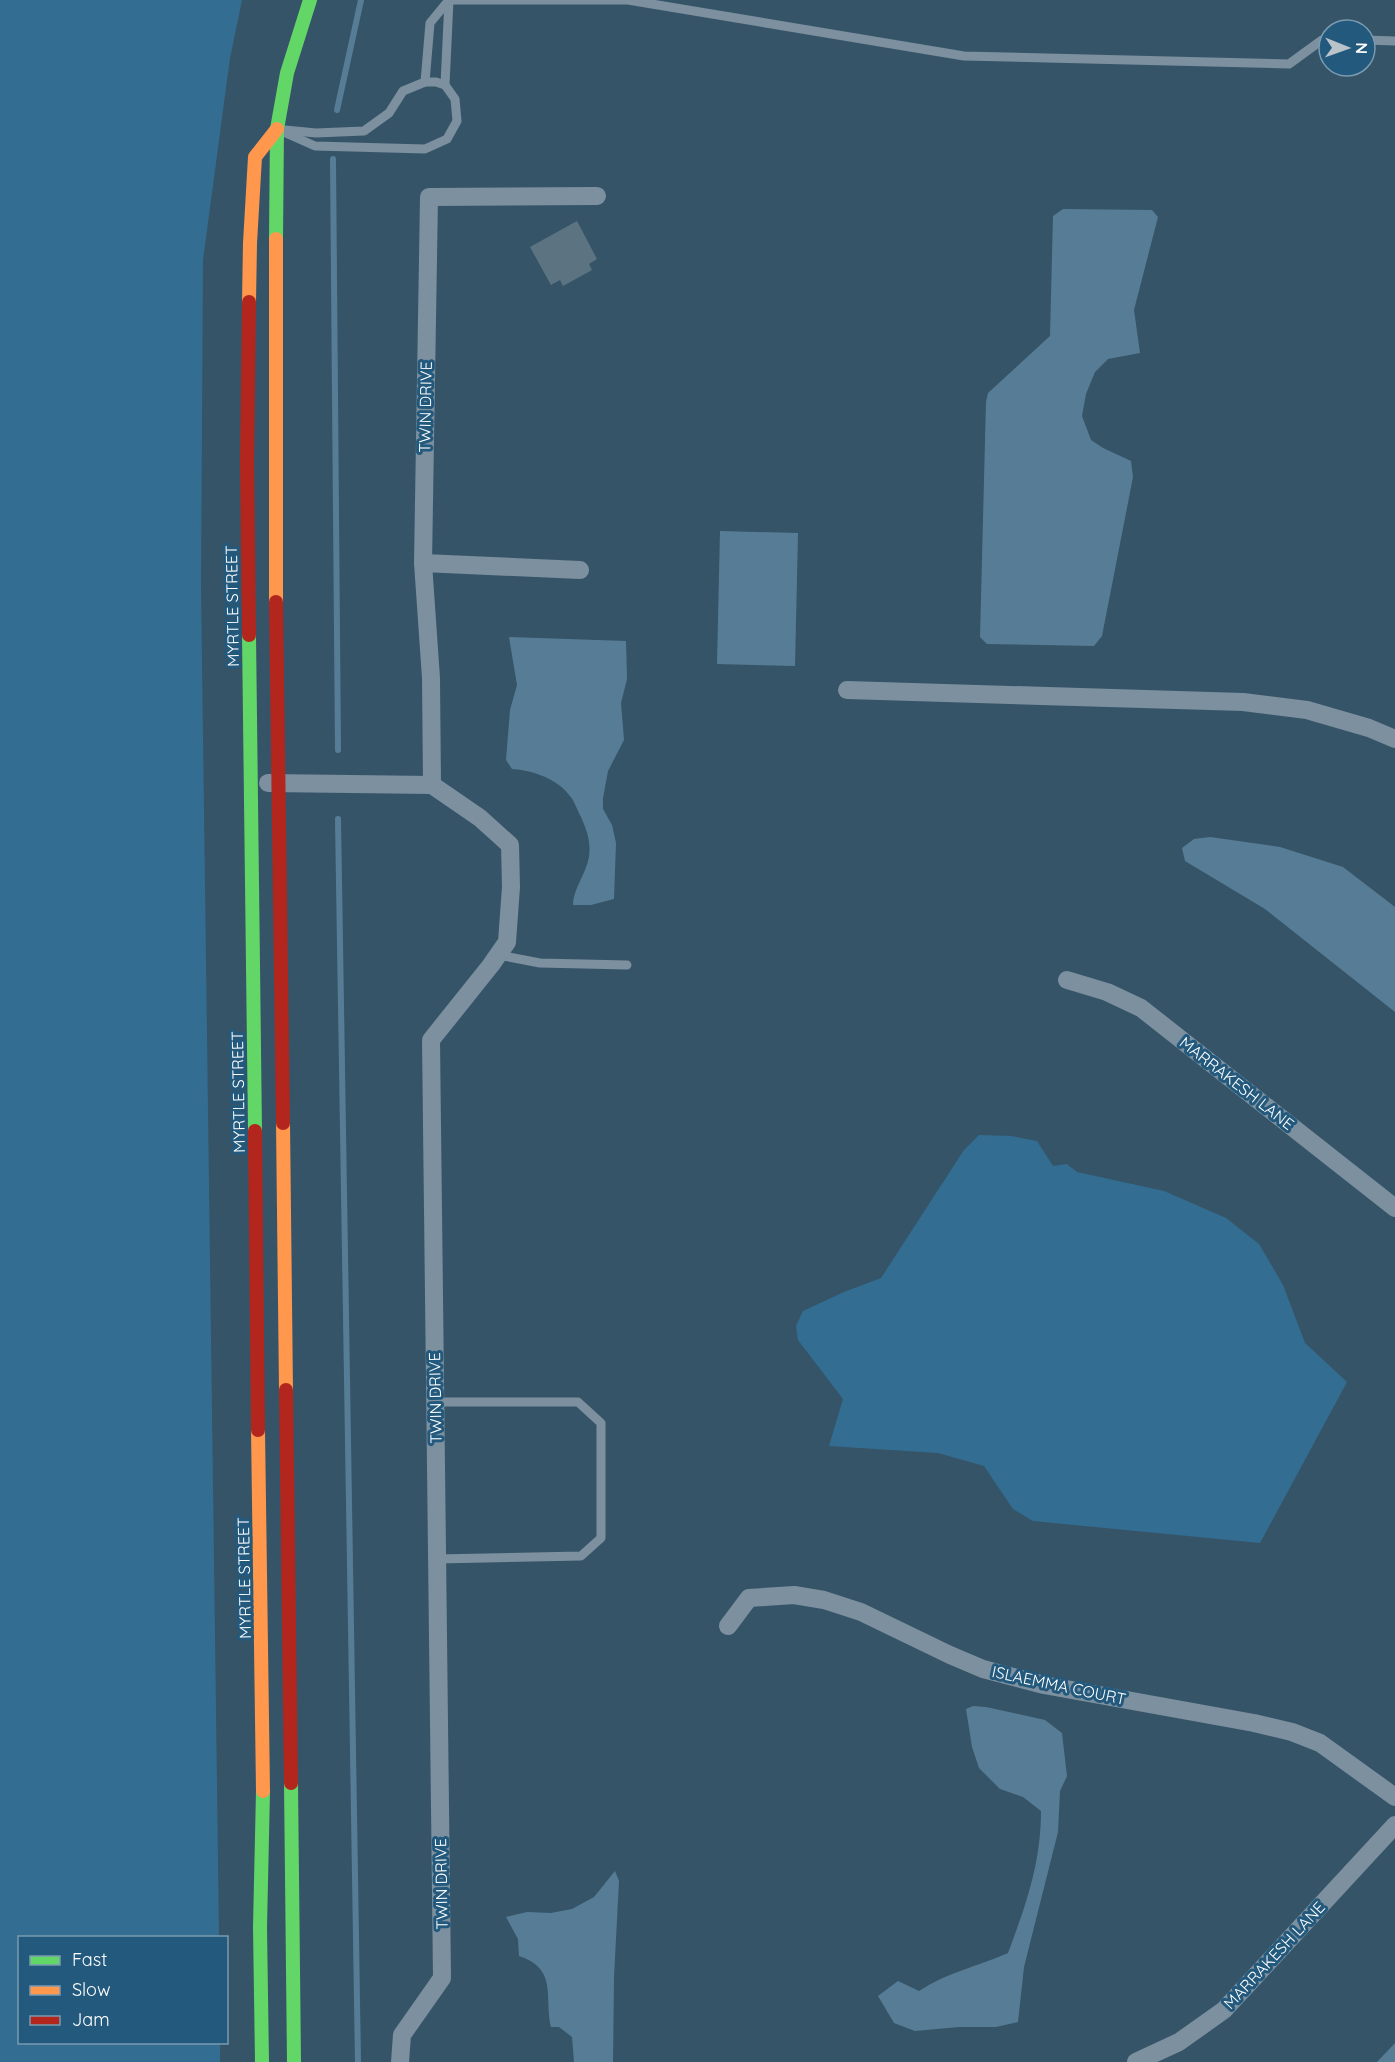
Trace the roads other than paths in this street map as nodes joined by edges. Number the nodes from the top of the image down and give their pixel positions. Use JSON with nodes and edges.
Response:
{"nodes":[{"id":1,"x":310,"y":0,"type":"edge"},
{"id":2,"x":449,"y":0,"type":"edge"},
{"id":3,"x":1377,"y":40,"type":"edge"},
{"id":4,"x":1395,"y":41,"type":"edge"},
{"id":5,"x":1317,"y":44,"type":"edge"},
{"id":6,"x":425,"y":82,"type":"junction"},
{"id":7,"x":445,"y":85,"type":"junction"},
{"id":8,"x":277,"y":129,"type":"junction"},
{"id":9,"x":597,"y":196,"type":"dead end"},
{"id":10,"x":423,"y":563,"type":"junction"},
{"id":11,"x":580,"y":570,"type":"dead end"},
{"id":12,"x":847,"y":690,"type":"dead end"},
{"id":13,"x":1395,"y":739,"type":"edge"},
{"id":14,"x":251,"y":783,"type":"junction"},
{"id":15,"x":280,"y":783,"type":"junction"},
{"id":16,"x":432,"y":785,"type":"junction"},
{"id":17,"x":498,"y":955,"type":"junction"},
{"id":18,"x":627,"y":965,"type":"dead end"},
{"id":19,"x":1067,"y":980,"type":"dead end"},
{"id":20,"x":1395,"y":1208,"type":"edge"},
{"id":21,"x":435,"y":1402,"type":"junction"},
{"id":22,"x":437,"y":1559,"type":"junction"},
{"id":23,"x":728,"y":1626,"type":"dead end"},
{"id":24,"x":1395,"y":1797,"type":"edge"},
{"id":25,"x":1395,"y":1825,"type":"edge"},
{"id":26,"x":262,"y":2062,"type":"edge"},
{"id":27,"x":294,"y":2062,"type":"edge"},
{"id":28,"x":400,"y":2062,"type":"edge"},
{"id":29,"x":1136,"y":2062,"type":"edge"}],
"edges":[{"from":1,"to":8,"type":"street","name":"MYRTLE STREET"},
{"from":2,"to":5,"type":"lane"},
{"from":2,"to":6,"type":"lane"},
{"from":2,"to":7,"type":"lane"},
{"from":3,"to":4,"type":"lane"},
{"from":6,"to":7,"type":"lane"},
{"from":6,"to":8,"type":"lane"},
{"from":7,"to":8,"type":"lane"},
{"from":8,"to":14,"type":"street","name":"MYRTLE STREET"},
{"from":8,"to":15,"type":"street","name":"MYRTLE STREET"},
{"from":9,"to":10,"type":"street","name":"TWIN DRIVE"},
{"from":10,"to":11,"type":"street"},
{"from":10,"to":16,"type":"street","name":"TWIN DRIVE"},
{"from":12,"to":13,"type":"street"},
{"from":14,"to":15,"type":"street"},
{"from":14,"to":26,"type":"street","name":"MYRTLE STREET"},
{"from":15,"to":16,"type":"street"},
{"from":15,"to":27,"type":"street","name":"MYRTLE STREET"},
{"from":16,"to":17,"type":"street","name":"TWIN DRIVE"},
{"from":17,"to":18,"type":"lane"},
{"from":17,"to":21,"type":"street","name":"TWIN DRIVE"},
{"from":19,"to":20,"type":"street","name":"MARRAKESH LANE"},
{"from":21,"to":22,"type":"street","name":"TWIN DRIVE"},
{"from":21,"to":22,"type":"lane"},
{"from":22,"to":28,"type":"street","name":"TWIN DRIVE"},
{"from":23,"to":24,"type":"street","name":"ISLAEMMA COURT"},
{"from":25,"to":29,"type":"street","name":"MARRAKESH LANE"}]}
